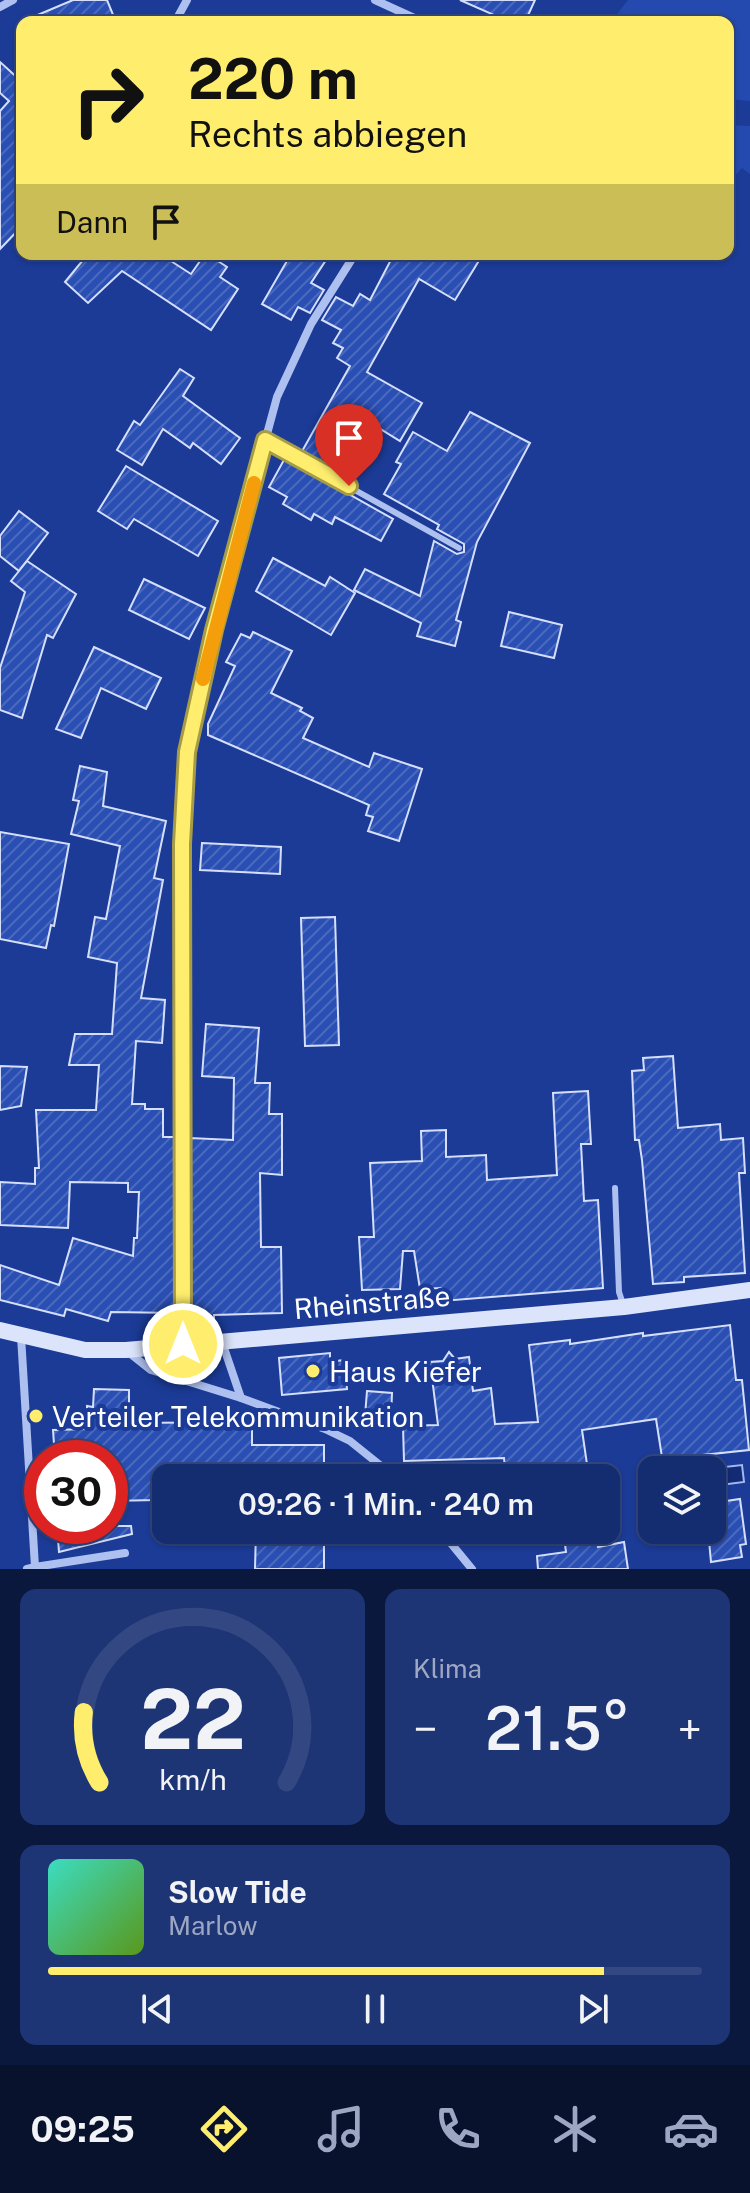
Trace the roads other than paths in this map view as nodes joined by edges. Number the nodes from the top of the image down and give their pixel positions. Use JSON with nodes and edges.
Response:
{"nodes":[{"id":1,"x":13,"y":0,"type":"edge"},
{"id":2,"x":375,"y":0,"type":"edge"},
{"id":3,"x":0,"y":7,"type":"edge"},
{"id":4,"x":410,"y":16,"type":"edge"},
{"id":5,"x":351,"y":260,"type":"edge"},
{"id":6,"x":265,"y":440,"type":"junction"},
{"id":7,"x":459,"y":548,"type":"dead end"},
{"id":8,"x":615,"y":1188,"type":"dead end"},
{"id":9,"x":750,"y":1290,"type":"edge"},
{"id":10,"x":624,"y":1307,"type":"junction"},
{"id":11,"x":0,"y":1330,"type":"edge"},
{"id":12,"x":21,"y":1336,"type":"junction"},
{"id":13,"x":222,"y":1341,"type":"junction"},
{"id":14,"x":183,"y":1344,"type":"junction"},
{"id":15,"x":126,"y":1350,"type":"junction"},
{"id":16,"x":241,"y":1398,"type":"junction"},
{"id":17,"x":379,"y":1464,"type":"edge"},
{"id":18,"x":451,"y":1544,"type":"edge"},
{"id":19,"x":125,"y":1553,"type":"dead end"},
{"id":20,"x":31,"y":1568,"type":"edge"},
{"id":21,"x":472,"y":1569,"type":"edge"}],
"edges":[{"from":1,"to":3,"type":"street"},
{"from":2,"to":4,"type":"street"},
{"from":5,"to":6,"type":"street"},
{"from":6,"to":7,"type":"lane"},
{"from":6,"to":14,"type":"street"},
{"from":8,"to":10,"type":"lane"},
{"from":9,"to":10,"type":"main road","name":"Rheinstraße"},
{"from":10,"to":13,"type":"main road","name":"Rheinstraße"},
{"from":11,"to":12,"type":"main road","name":"Rheinstraße"},
{"from":12,"to":15,"type":"main road","name":"Rheinstraße"},
{"from":12,"to":20,"type":"street"},
{"from":13,"to":14,"type":"main road","name":"Rheinstraße"},
{"from":13,"to":16,"type":"street"},
{"from":14,"to":15,"type":"main road","name":"Rheinstraße"},
{"from":15,"to":16,"type":"street"},
{"from":16,"to":17,"type":"street"},
{"from":18,"to":21,"type":"street"},
{"from":19,"to":20,"type":"street"}]}
